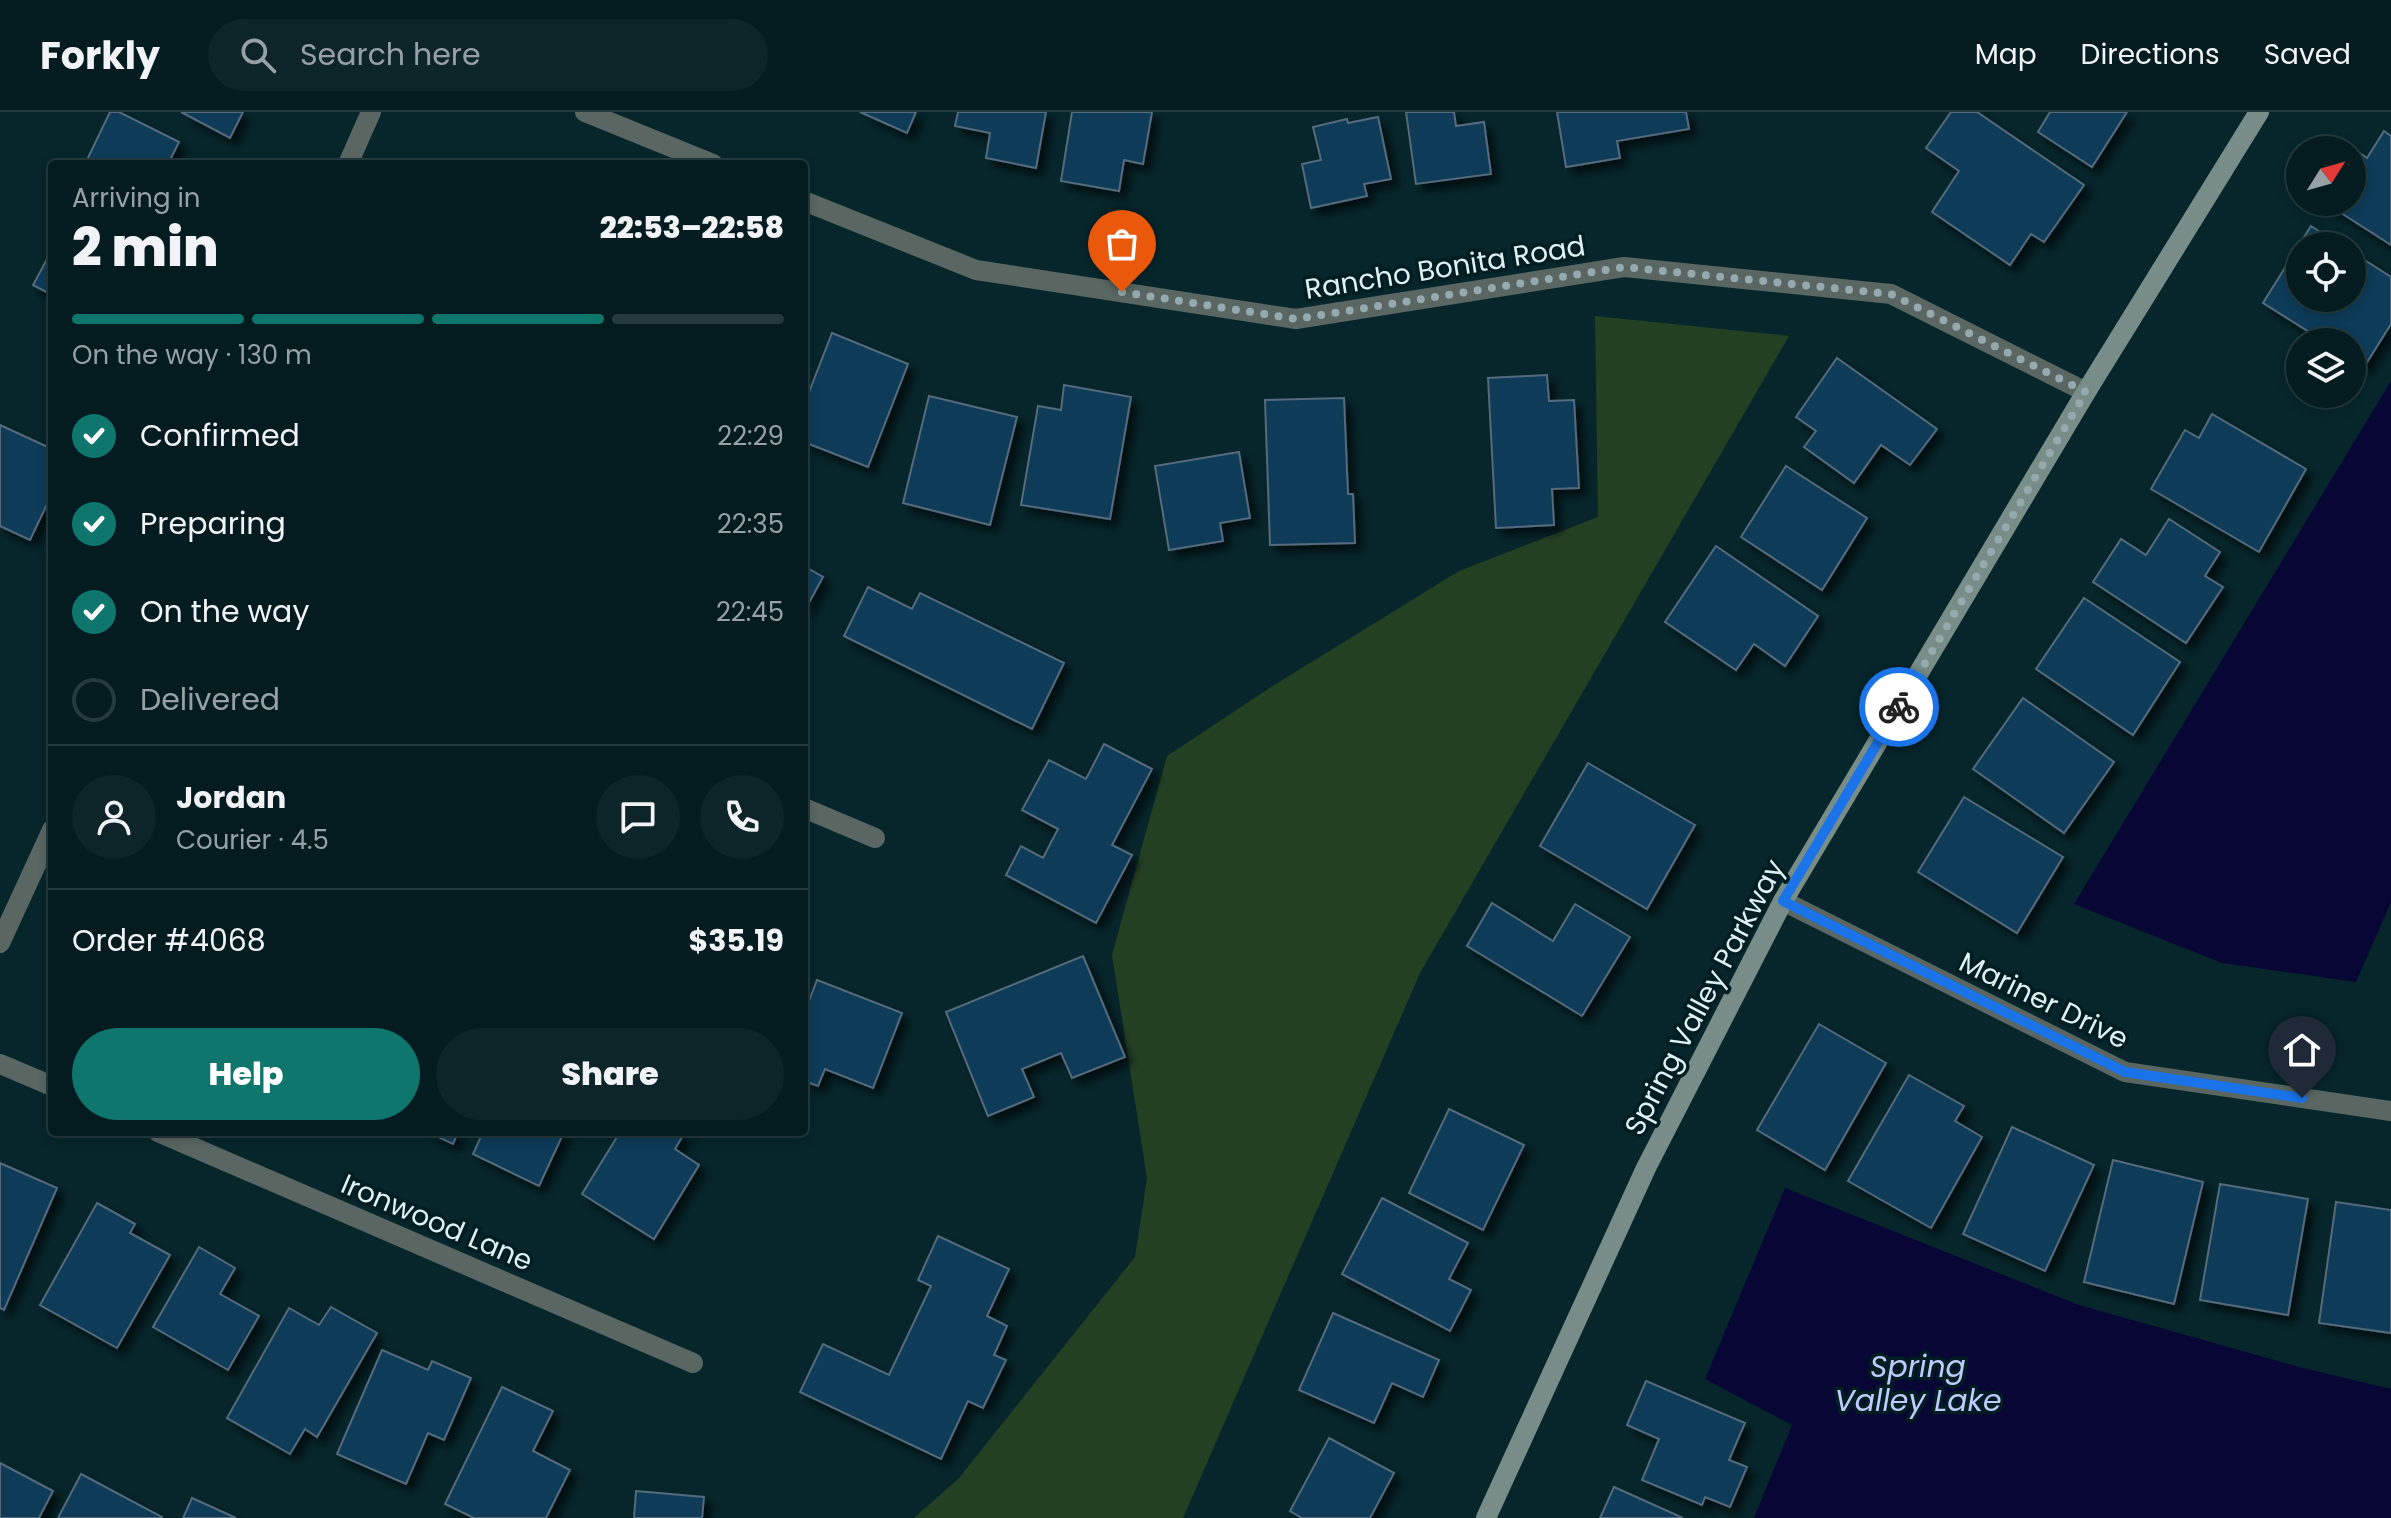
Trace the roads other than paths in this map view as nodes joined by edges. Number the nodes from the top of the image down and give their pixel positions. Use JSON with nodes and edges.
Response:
{"nodes":[{"id":1,"x":371,"y":112,"type":"edge"},
{"id":2,"x":585,"y":112,"type":"edge"},
{"id":3,"x":2259,"y":112,"type":"edge"},
{"id":4,"x":350,"y":160,"type":"edge"},
{"id":5,"x":703,"y":160,"type":"edge"},
{"id":6,"x":808,"y":203,"type":"edge"},
{"id":7,"x":2086,"y":392,"type":"junction"},
{"id":8,"x":808,"y":810,"type":"edge"},
{"id":9,"x":875,"y":838,"type":"dead end"},
{"id":10,"x":48,"y":839,"type":"edge"},
{"id":11,"x":1783,"y":901,"type":"junction"},
{"id":12,"x":0,"y":943,"type":"edge"},
{"id":13,"x":0,"y":1064,"type":"edge"},
{"id":14,"x":48,"y":1084,"type":"edge"},
{"id":15,"x":2391,"y":1111,"type":"edge"},
{"id":16,"x":167,"y":1136,"type":"edge"},
{"id":17,"x":693,"y":1363,"type":"dead end"},
{"id":18,"x":1486,"y":1518,"type":"edge"}],
"edges":[{"from":1,"to":4,"type":"street"},
{"from":2,"to":5,"type":"street"},
{"from":3,"to":7,"type":"street","name":"Spring Valley Parkway"},
{"from":6,"to":7,"type":"street","name":"Rancho Bonita Road"},
{"from":7,"to":11,"type":"street","name":"Spring Valley Parkway"},
{"from":8,"to":9,"type":"street"},
{"from":10,"to":12,"type":"street"},
{"from":11,"to":15,"type":"street","name":"Mariner Drive"},
{"from":11,"to":18,"type":"street","name":"Spring Valley Parkway"},
{"from":13,"to":14,"type":"street"},
{"from":16,"to":17,"type":"street","name":"Ironwood Lane"}]}
